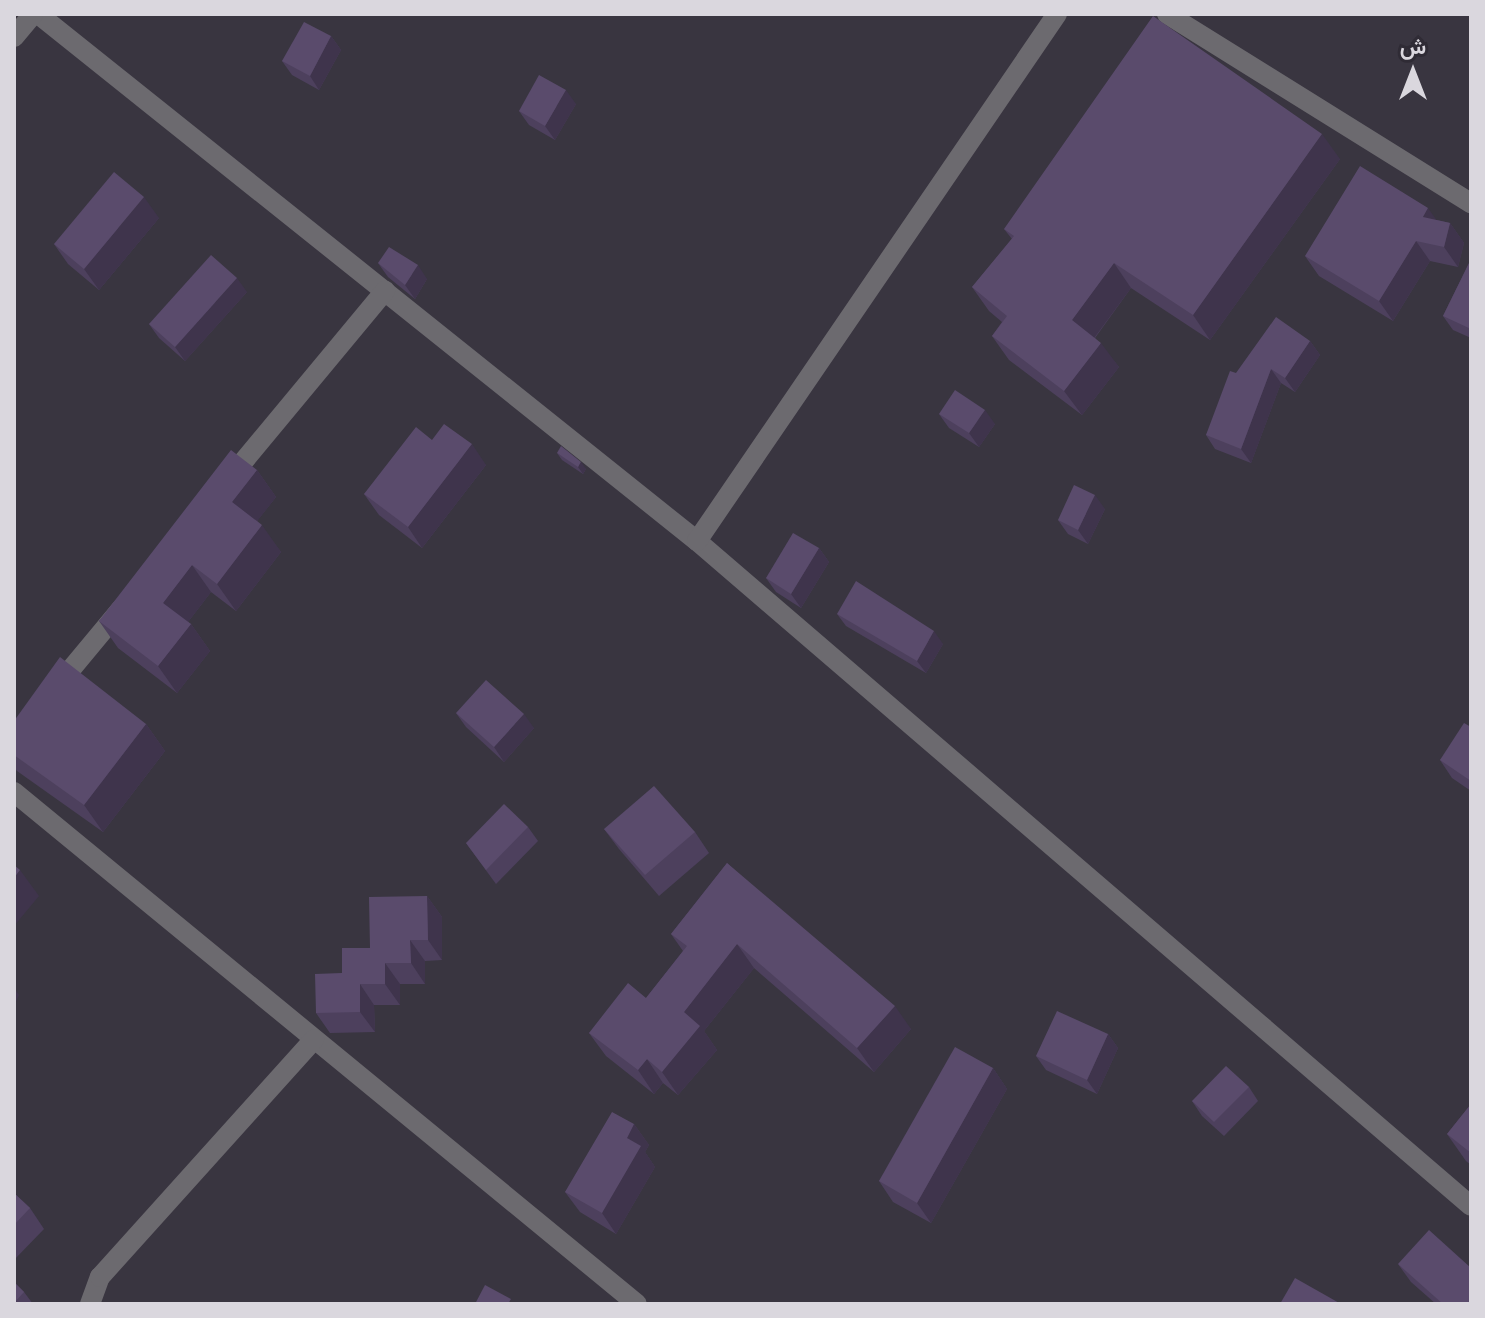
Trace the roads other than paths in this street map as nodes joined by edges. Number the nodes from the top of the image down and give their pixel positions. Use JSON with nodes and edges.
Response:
{"nodes":[{"id":1,"x":36,"y":14,"type":"edge"},
{"id":2,"x":1057,"y":14,"type":"edge"},
{"id":3,"x":1167,"y":14,"type":"edge"},
{"id":4,"x":14,"y":37,"type":"edge"},
{"id":5,"x":1471,"y":203,"type":"edge"},
{"id":6,"x":385,"y":291,"type":"junction"},
{"id":7,"x":214,"y":497,"type":"edge"},
{"id":8,"x":697,"y":541,"type":"junction"},
{"id":9,"x":134,"y":594,"type":"edge"},
{"id":10,"x":44,"y":702,"type":"edge"},
{"id":11,"x":14,"y":792,"type":"edge"},
{"id":12,"x":314,"y":1039,"type":"junction"},
{"id":13,"x":1471,"y":1206,"type":"edge"},
{"id":14,"x":90,"y":1304,"type":"edge"},
{"id":15,"x":637,"y":1304,"type":"edge"}],
"edges":[{"from":1,"to":4,"type":"street"},
{"from":1,"to":6,"type":"street"},
{"from":2,"to":8,"type":"street"},
{"from":3,"to":5,"type":"street"},
{"from":6,"to":7,"type":"street"},
{"from":6,"to":8,"type":"street"},
{"from":8,"to":13,"type":"street"},
{"from":9,"to":10,"type":"street"},
{"from":11,"to":12,"type":"street"},
{"from":12,"to":14,"type":"street"},
{"from":12,"to":15,"type":"street"}]}
